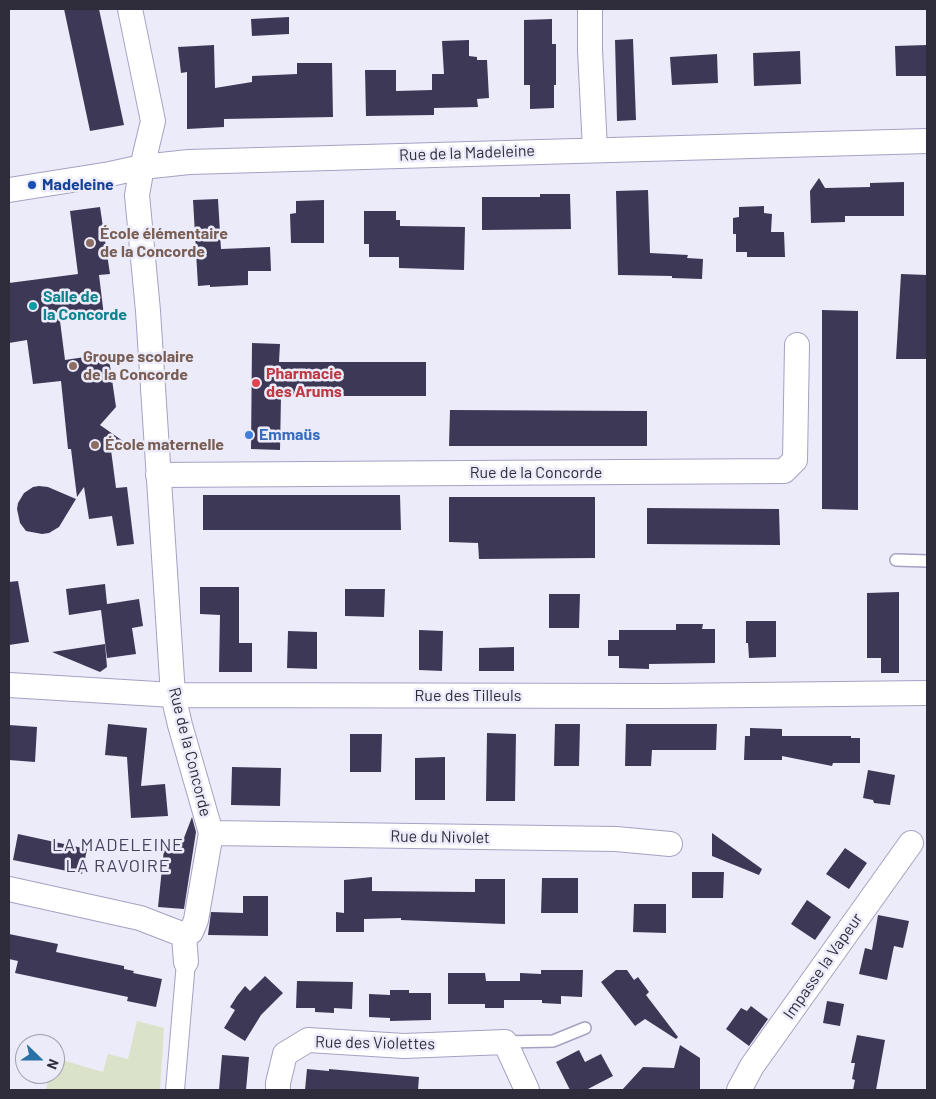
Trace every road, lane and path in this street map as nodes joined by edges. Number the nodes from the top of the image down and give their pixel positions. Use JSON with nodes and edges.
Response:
{"nodes":[{"id":1,"x":130,"y":9,"type":"edge"},
{"id":2,"x":590,"y":9,"type":"edge"},
{"id":3,"x":927,"y":141,"type":"edge"},
{"id":4,"x":595,"y":150,"type":"junction"},
{"id":5,"x":142,"y":167,"type":"junction"},
{"id":6,"x":9,"y":190,"type":"edge"},
{"id":7,"x":797,"y":346,"type":"dead end"},
{"id":8,"x":158,"y":475,"type":"junction"},
{"id":9,"x":896,"y":560,"type":"dead end"},
{"id":10,"x":927,"y":561,"type":"edge"},
{"id":11,"x":9,"y":685,"type":"edge"},
{"id":12,"x":927,"y":692,"type":"edge"},
{"id":13,"x":173,"y":695,"type":"junction"},
{"id":14,"x":211,"y":833,"type":"junction"},
{"id":15,"x":910,"y":843,"type":"dead end"},
{"id":16,"x":670,"y":844,"type":"dead end"},
{"id":17,"x":9,"y":889,"type":"edge"},
{"id":18,"x":184,"y":935,"type":"junction"},
{"id":19,"x":186,"y":962,"type":"joint"},
{"id":20,"x":585,"y":1028,"type":"dead end"},
{"id":21,"x":505,"y":1042,"type":"junction"},
{"id":22,"x":175,"y":1090,"type":"edge"},
{"id":23,"x":278,"y":1090,"type":"edge"},
{"id":24,"x":527,"y":1090,"type":"edge"},
{"id":25,"x":739,"y":1090,"type":"edge"}],
"edges":[{"from":1,"to":5,"type":"street","name":"Rue de la Concorde"},
{"from":2,"to":4,"type":"street"},
{"from":3,"to":4,"type":"street","name":"Rue de la Madeleine"},
{"from":4,"to":5,"type":"street","name":"Rue de la Madeleine"},
{"from":5,"to":6,"type":"street","name":"Rue de la Madeleine"},
{"from":5,"to":8,"type":"street","name":"Rue de la Concorde"},
{"from":7,"to":8,"type":"street","name":"Rue de la Concorde"},
{"from":8,"to":13,"type":"street","name":"Rue de la Concorde"},
{"from":9,"to":10,"type":"lane"},
{"from":11,"to":13,"type":"street","name":"Rue des Tilleuls"},
{"from":12,"to":13,"type":"street","name":"Rue des Tilleuls"},
{"from":13,"to":14,"type":"street","name":"Rue de la Concorde"},
{"from":14,"to":16,"type":"street","name":"Rue du Nivolet"},
{"from":14,"to":18,"type":"street","name":"Rue de la Concorde"},
{"from":15,"to":25,"type":"street","name":"Impasse la Vapeur"},
{"from":17,"to":18,"type":"street"},
{"from":18,"to":19,"type":"street"},
{"from":19,"to":22,"type":"street"},
{"from":20,"to":21,"type":"lane","name":"Rue des Violettes"},
{"from":21,"to":23,"type":"street","name":"Rue des Violettes"},
{"from":21,"to":24,"type":"street"}]}
